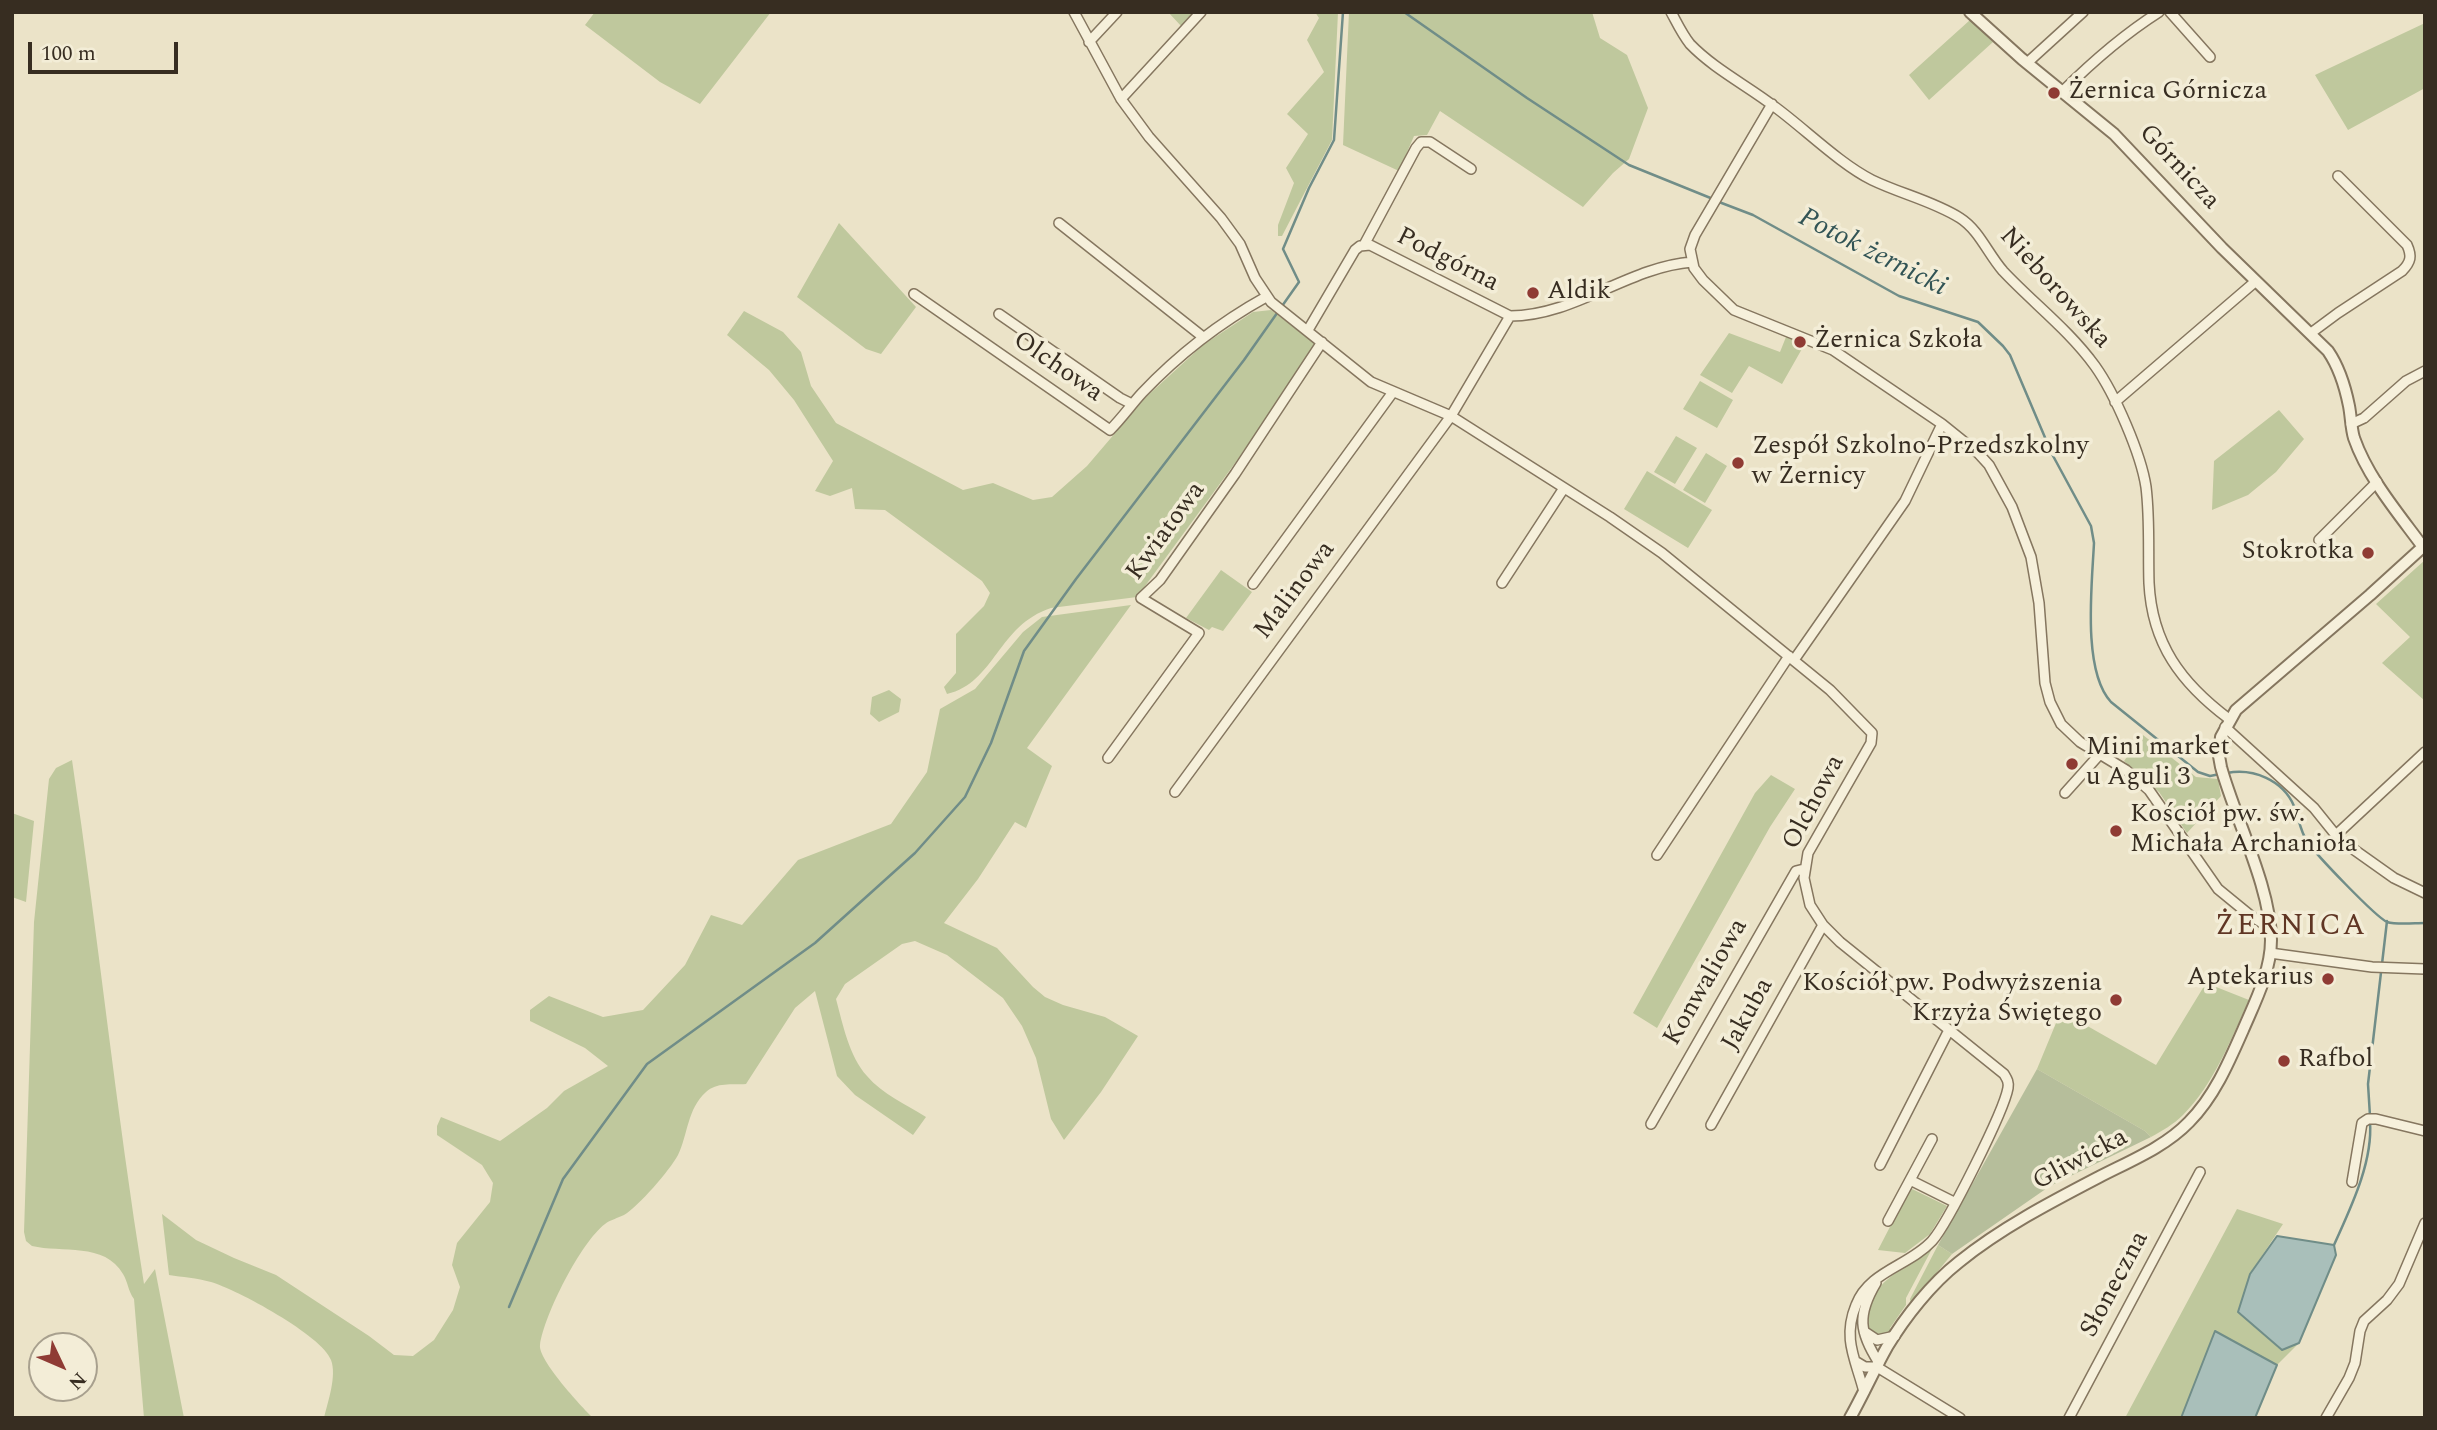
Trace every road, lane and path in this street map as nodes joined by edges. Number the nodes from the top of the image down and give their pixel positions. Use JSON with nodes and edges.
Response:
{"nodes":[{"id":1,"x":1074,"y":12,"type":"edge"},
{"id":2,"x":1117,"y":12,"type":"edge"},
{"id":3,"x":1201,"y":12,"type":"edge"},
{"id":4,"x":1671,"y":12,"type":"edge"},
{"id":5,"x":1970,"y":12,"type":"edge"},
{"id":6,"x":2082,"y":12,"type":"edge"},
{"id":7,"x":2159,"y":12,"type":"edge"},
{"id":8,"x":2170,"y":12,"type":"edge"},
{"id":9,"x":1089,"y":42,"type":"junction"},
{"id":10,"x":2210,"y":57,"type":"dead end"},
{"id":11,"x":2027,"y":63,"type":"junction"},
{"id":12,"x":2063,"y":92,"type":"junction"},
{"id":13,"x":1121,"y":99,"type":"junction"},
{"id":14,"x":1772,"y":104,"type":"junction"},
{"id":15,"x":1471,"y":169,"type":"dead end"},
{"id":16,"x":2338,"y":176,"type":"dead end"},
{"id":17,"x":1059,"y":223,"type":"dead end"},
{"id":18,"x":1364,"y":245,"type":"junction"},
{"id":19,"x":1692,"y":262,"type":"junction"},
{"id":20,"x":2256,"y":281,"type":"junction"},
{"id":21,"x":914,"y":294,"type":"dead end"},
{"id":22,"x":1266,"y":297,"type":"junction"},
{"id":23,"x":999,"y":314,"type":"dead end"},
{"id":24,"x":1510,"y":316,"type":"junction"},
{"id":25,"x":1308,"y":330,"type":"junction"},
{"id":26,"x":2311,"y":333,"type":"junction"},
{"id":27,"x":1203,"y":337,"type":"junction"},
{"id":28,"x":1322,"y":342,"type":"junction"},
{"id":29,"x":2425,"y":371,"type":"edge"},
{"id":30,"x":1393,"y":392,"type":"junction"},
{"id":31,"x":2115,"y":402,"type":"junction"},
{"id":32,"x":1132,"y":404,"type":"junction"},
{"id":33,"x":1451,"y":416,"type":"junction"},
{"id":34,"x":1942,"y":424,"type":"junction"},
{"id":35,"x":2351,"y":424,"type":"junction"},
{"id":36,"x":2377,"y":482,"type":"junction"},
{"id":37,"x":1564,"y":488,"type":"junction"},
{"id":38,"x":2319,"y":540,"type":"dead end"},
{"id":39,"x":2424,"y":547,"type":"edge"},
{"id":40,"x":1502,"y":583,"type":"dead end"},
{"id":41,"x":1252,"y":584,"type":"dead end"},
{"id":42,"x":1791,"y":658,"type":"junction"},
{"id":43,"x":2227,"y":723,"type":"junction"},
{"id":44,"x":2425,"y":752,"type":"edge"},
{"id":45,"x":2100,"y":754,"type":"junction"},
{"id":46,"x":1108,"y":758,"type":"dead end"},
{"id":47,"x":1175,"y":792,"type":"dead end"},
{"id":48,"x":2065,"y":793,"type":"dead end"},
{"id":49,"x":2336,"y":835,"type":"junction"},
{"id":50,"x":1657,"y":855,"type":"dead end"},
{"id":51,"x":1804,"y":869,"type":"junction"},
{"id":52,"x":2425,"y":893,"type":"edge"},
{"id":53,"x":1824,"y":925,"type":"junction"},
{"id":54,"x":2270,"y":928,"type":"junction"},
{"id":55,"x":2270,"y":953,"type":"junction"},
{"id":56,"x":2425,"y":969,"type":"edge"},
{"id":57,"x":1949,"y":1030,"type":"junction"},
{"id":58,"x":1651,"y":1124,"type":"dead end"},
{"id":59,"x":1711,"y":1125,"type":"dead end"},
{"id":60,"x":2425,"y":1132,"type":"edge"},
{"id":61,"x":1931,"y":1139,"type":"dead end"},
{"id":62,"x":1880,"y":1165,"type":"dead end"},
{"id":63,"x":2200,"y":1172,"type":"dead end"},
{"id":64,"x":1910,"y":1180,"type":"junction"},
{"id":65,"x":2353,"y":1182,"type":"dead end"},
{"id":66,"x":1954,"y":1202,"type":"junction"},
{"id":67,"x":1888,"y":1221,"type":"dead end"},
{"id":68,"x":2425,"y":1223,"type":"edge"},
{"id":69,"x":1880,"y":1276,"type":"junction"},
{"id":70,"x":1863,"y":1331,"type":"junction"},
{"id":71,"x":1895,"y":1336,"type":"junction"},
{"id":72,"x":1854,"y":1360,"type":"junction"},
{"id":73,"x":1878,"y":1365,"type":"junction"},
{"id":74,"x":1862,"y":1397,"type":"junction"},
{"id":75,"x":1851,"y":1418,"type":"edge"},
{"id":76,"x":1959,"y":1418,"type":"edge"},
{"id":77,"x":2068,"y":1418,"type":"edge"},
{"id":78,"x":2326,"y":1418,"type":"edge"}],
"edges":[{"from":1,"to":9,"type":"street","name":"Olchowa"},
{"from":2,"to":9,"type":"street"},
{"from":3,"to":13,"type":"street"},
{"from":4,"to":14,"type":"street","name":"Nieborowska"},
{"from":5,"to":11,"type":"street","name":"Górnicza"},
{"from":6,"to":11,"type":"street"},
{"from":7,"to":12,"type":"street"},
{"from":8,"to":10,"type":"street"},
{"from":9,"to":13,"type":"street","name":"Olchowa"},
{"from":11,"to":12,"type":"street","name":"Górnicza"},
{"from":12,"to":20,"type":"street","name":"Górnicza"},
{"from":13,"to":22,"type":"street","name":"Olchowa"},
{"from":14,"to":19,"type":"street"},
{"from":14,"to":31,"type":"street","name":"Nieborowska"},
{"from":15,"to":18,"type":"street","name":"Podgórna"},
{"from":16,"to":26,"type":"street"},
{"from":17,"to":27,"type":"street"},
{"from":18,"to":24,"type":"street","name":"Podgórna"},
{"from":18,"to":25,"type":"street","name":"Podgórna"},
{"from":19,"to":24,"type":"street","name":"Podgórna"},
{"from":19,"to":34,"type":"street"},
{"from":20,"to":26,"type":"street","name":"Górnicza"},
{"from":20,"to":31,"type":"street"},
{"from":21,"to":32,"type":"street","name":"Olchowa"},
{"from":22,"to":25,"type":"street","name":"Olchowa"},
{"from":22,"to":27,"type":"street","name":"Olchowa"},
{"from":23,"to":32,"type":"street"},
{"from":24,"to":33,"type":"street","name":"Podgórna"},
{"from":25,"to":28,"type":"street","name":"Olchowa"},
{"from":26,"to":35,"type":"street","name":"Górnicza"},
{"from":27,"to":32,"type":"street","name":"Olchowa"},
{"from":28,"to":30,"type":"street","name":"Olchowa"},
{"from":28,"to":46,"type":"street","name":"Kwiatowa"},
{"from":29,"to":35,"type":"street"},
{"from":30,"to":33,"type":"street","name":"Olchowa"},
{"from":30,"to":41,"type":"street"},
{"from":31,"to":43,"type":"street","name":"Nieborowska"},
{"from":33,"to":37,"type":"street","name":"Olchowa"},
{"from":33,"to":47,"type":"street","name":"Malinowa"},
{"from":34,"to":42,"type":"street"},
{"from":34,"to":45,"type":"street"},
{"from":35,"to":36,"type":"street","name":"Górnicza"},
{"from":36,"to":38,"type":"street"},
{"from":36,"to":39,"type":"street","name":"Górnicza"},
{"from":37,"to":40,"type":"street"},
{"from":37,"to":42,"type":"street","name":"Olchowa"},
{"from":39,"to":43,"type":"street"},
{"from":42,"to":50,"type":"street"},
{"from":42,"to":51,"type":"street","name":"Olchowa"},
{"from":43,"to":49,"type":"street","name":"Nieborowska"},
{"from":43,"to":54,"type":"street","name":"Gliwicka"},
{"from":44,"to":49,"type":"street"},
{"from":45,"to":48,"type":"street"},
{"from":45,"to":54,"type":"street"},
{"from":49,"to":52,"type":"street","name":"Nieborowska"},
{"from":51,"to":53,"type":"street","name":"Olchowa"},
{"from":51,"to":58,"type":"street","name":"Konwaliowa"},
{"from":53,"to":57,"type":"street","name":"Olchowa"},
{"from":53,"to":59,"type":"street","name":"Jakuba"},
{"from":54,"to":55,"type":"street","name":"Gliwicka"},
{"from":55,"to":56,"type":"street"},
{"from":55,"to":71,"type":"street","name":"Gliwicka"},
{"from":57,"to":62,"type":"street"},
{"from":57,"to":66,"type":"street","name":"Olchowa"},
{"from":60,"to":65,"type":"street"},
{"from":61,"to":64,"type":"street"},
{"from":63,"to":77,"type":"street","name":"Słoneczna"},
{"from":64,"to":66,"type":"street"},
{"from":64,"to":67,"type":"street"},
{"from":66,"to":69,"type":"street","name":"Olchowa"},
{"from":68,"to":78,"type":"street"},
{"from":69,"to":70,"type":"street"},
{"from":69,"to":72,"type":"street","name":"Olchowa"},
{"from":70,"to":71,"type":"street"},
{"from":70,"to":73,"type":"street"},
{"from":71,"to":73,"type":"street","name":"Gliwicka"},
{"from":72,"to":73,"type":"street"},
{"from":72,"to":74,"type":"street","name":"Olchowa"},
{"from":73,"to":74,"type":"street","name":"Gliwicka"},
{"from":73,"to":76,"type":"street"},
{"from":74,"to":75,"type":"street","name":"Gliwicka"}]}
